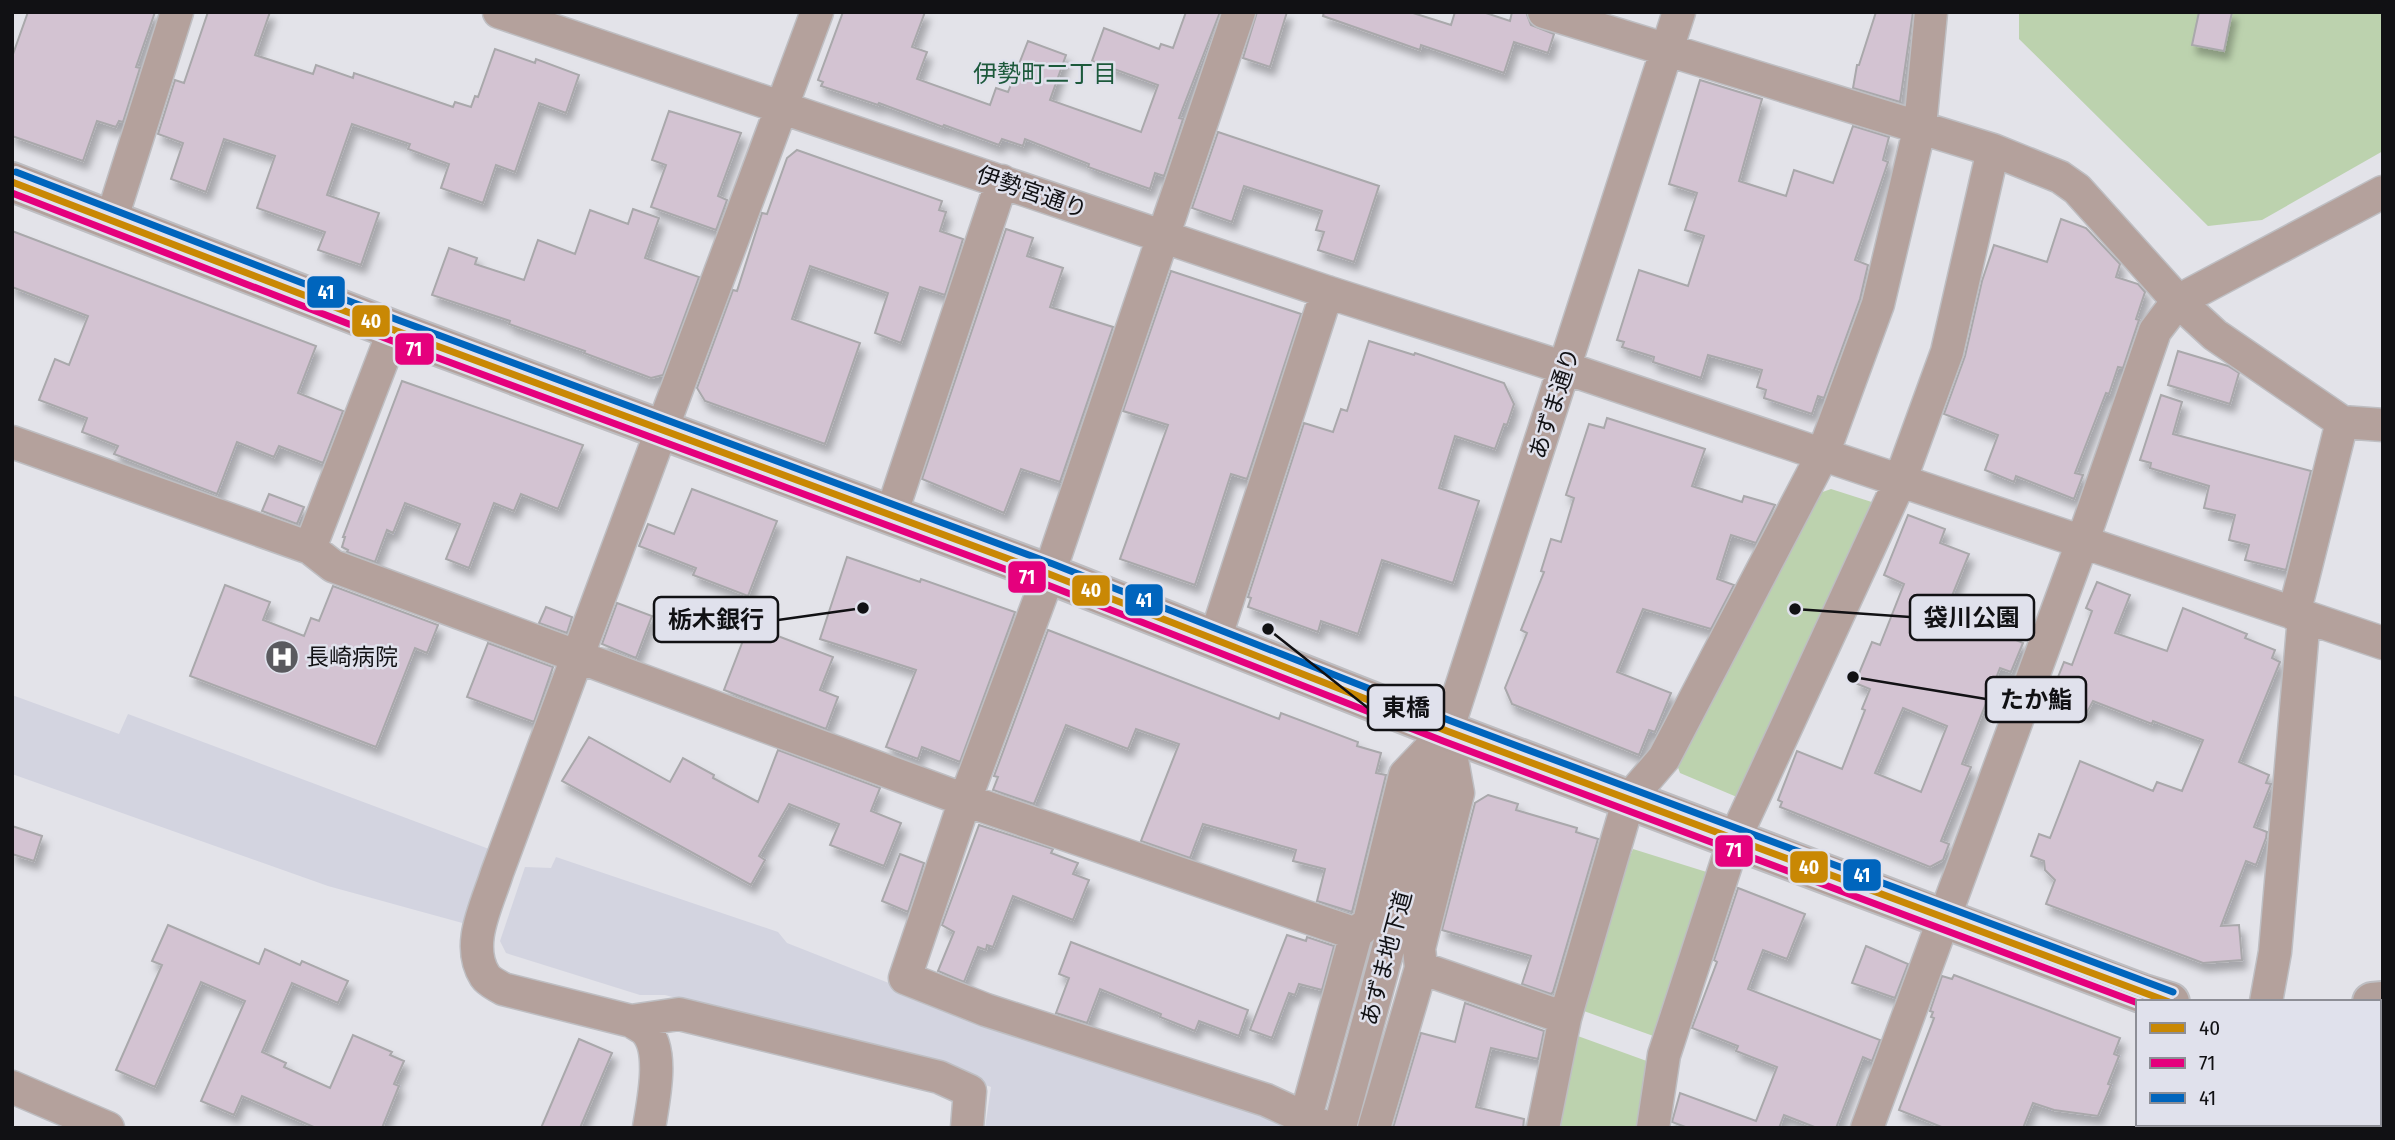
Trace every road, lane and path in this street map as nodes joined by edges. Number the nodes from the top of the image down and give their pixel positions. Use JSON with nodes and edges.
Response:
{"nodes":[{"id":1,"x":177,"y":12,"type":"edge"},
{"id":2,"x":499,"y":12,"type":"edge"},
{"id":3,"x":817,"y":12,"type":"edge"},
{"id":4,"x":1239,"y":12,"type":"edge"},
{"id":5,"x":1544,"y":12,"type":"edge"},
{"id":6,"x":1679,"y":12,"type":"edge"},
{"id":7,"x":1931,"y":12,"type":"edge"},
{"id":8,"x":1667,"y":50,"type":"junction"},
{"id":9,"x":781,"y":106,"type":"junction"},
{"id":10,"x":1920,"y":126,"type":"junction"},
{"id":11,"x":1993,"y":150,"type":"junction"},
{"id":12,"x":1002,"y":181,"type":"junction"},
{"id":13,"x":12,"y":182,"type":"edge"},
{"id":14,"x":2383,"y":192,"type":"edge"},
{"id":15,"x":111,"y":221,"type":"junction"},
{"id":16,"x":1164,"y":237,"type":"junction"},
{"id":17,"x":1327,"y":292,"type":"junction"},
{"id":18,"x":2178,"y":301,"type":"junction"},
{"id":19,"x":394,"y":330,"type":"junction"},
{"id":20,"x":1566,"y":368,"type":"junction"},
{"id":21,"x":2343,"y":422,"type":"junction"},
{"id":22,"x":2383,"y":425,"type":"edge"},
{"id":23,"x":662,"y":429,"type":"junction"},
{"id":24,"x":12,"y":442,"type":"edge"},
{"id":25,"x":1823,"y":454,"type":"junction"},
{"id":26,"x":1900,"y":481,"type":"junction"},
{"id":27,"x":891,"y":515,"type":"junction"},
{"id":28,"x":2082,"y":543,"type":"junction"},
{"id":29,"x":310,"y":548,"type":"junction"},
{"id":30,"x":1049,"y":574,"type":"junction"},
{"id":31,"x":2299,"y":615,"type":"junction"},
{"id":32,"x":1215,"y":639,"type":"junction"},
{"id":33,"x":2383,"y":643,"type":"edge"},
{"id":34,"x":577,"y":657,"type":"junction"},
{"id":35,"x":1447,"y":731,"type":"junction"},
{"id":36,"x":1431,"y":794,"type":"joint"},
{"id":37,"x":1629,"y":799,"type":"junction"},
{"id":38,"x":965,"y":800,"type":"junction"},
{"id":39,"x":1734,"y":840,"type":"junction"},
{"id":40,"x":1945,"y":919,"type":"junction"},
{"id":41,"x":1356,"y":934,"type":"junction"},
{"id":42,"x":1420,"y":968,"type":"junction"},
{"id":43,"x":2164,"y":1000,"type":"edge"},
{"id":44,"x":2266,"y":1000,"type":"edge"},
{"id":45,"x":1565,"y":1018,"type":"junction"},
{"id":46,"x":631,"y":1021,"type":"junction"},
{"id":47,"x":12,"y":1087,"type":"edge"},
{"id":48,"x":1324,"y":1124,"type":"edge"},
{"id":49,"x":108,"y":1128,"type":"edge"},
{"id":50,"x":649,"y":1128,"type":"edge"},
{"id":51,"x":967,"y":1128,"type":"edge"},
{"id":52,"x":1374,"y":1128,"type":"edge"},
{"id":53,"x":1544,"y":1128,"type":"edge"},
{"id":54,"x":1653,"y":1128,"type":"edge"},
{"id":55,"x":1867,"y":1128,"type":"edge"}],
"edges":[{"from":1,"to":15,"type":"street"},
{"from":2,"to":9,"type":"street","name":"伊勢宮通り"},
{"from":3,"to":9,"type":"street"},
{"from":4,"to":16,"type":"street"},
{"from":5,"to":8,"type":"street"},
{"from":6,"to":8,"type":"street","name":"あずま通り"},
{"from":7,"to":10,"type":"street"},
{"from":8,"to":10,"type":"street"},
{"from":8,"to":20,"type":"street","name":"あずま通り"},
{"from":9,"to":12,"type":"street","name":"伊勢宮通り"},
{"from":9,"to":23,"type":"street"},
{"from":10,"to":11,"type":"street"},
{"from":10,"to":25,"type":"street"},
{"from":11,"to":18,"type":"street"},
{"from":11,"to":26,"type":"street"},
{"from":12,"to":16,"type":"street","name":"伊勢宮通り"},
{"from":12,"to":27,"type":"street"},
{"from":13,"to":15,"type":"main road"},
{"from":14,"to":18,"type":"street"},
{"from":15,"to":19,"type":"main road"},
{"from":16,"to":17,"type":"street","name":"伊勢宮通り"},
{"from":16,"to":30,"type":"street"},
{"from":17,"to":20,"type":"street","name":"伊勢宮通り"},
{"from":17,"to":32,"type":"street"},
{"from":18,"to":21,"type":"street"},
{"from":18,"to":28,"type":"street"},
{"from":19,"to":23,"type":"main road"},
{"from":19,"to":29,"type":"street"},
{"from":20,"to":25,"type":"street","name":"伊勢宮通り"},
{"from":20,"to":35,"type":"street","name":"あずま通り"},
{"from":21,"to":22,"type":"street"},
{"from":21,"to":31,"type":"street"},
{"from":23,"to":27,"type":"main road"},
{"from":23,"to":34,"type":"street"},
{"from":24,"to":29,"type":"street"},
{"from":25,"to":26,"type":"street","name":"伊勢宮通り"},
{"from":25,"to":37,"type":"street"},
{"from":26,"to":28,"type":"street","name":"伊勢宮通り"},
{"from":26,"to":39,"type":"street"},
{"from":27,"to":30,"type":"main road"},
{"from":28,"to":31,"type":"street","name":"伊勢宮通り"},
{"from":28,"to":40,"type":"street"},
{"from":29,"to":34,"type":"street"},
{"from":30,"to":32,"type":"main road"},
{"from":30,"to":38,"type":"street"},
{"from":31,"to":33,"type":"street","name":"伊勢宮通り"},
{"from":31,"to":44,"type":"street"},
{"from":32,"to":35,"type":"main road"},
{"from":34,"to":38,"type":"street"},
{"from":34,"to":46,"type":"street"},
{"from":35,"to":36,"type":"street","name":"あずま通り"},
{"from":35,"to":37,"type":"main road"},
{"from":35,"to":41,"type":"street"},
{"from":35,"to":42,"type":"street"},
{"from":36,"to":48,"type":"street","name":"あずま地下道"},
{"from":37,"to":39,"type":"main road"},
{"from":37,"to":45,"type":"street"},
{"from":38,"to":41,"type":"street"},
{"from":38,"to":48,"type":"street"},
{"from":39,"to":40,"type":"main road"},
{"from":39,"to":54,"type":"street"},
{"from":40,"to":43,"type":"main road"},
{"from":40,"to":55,"type":"street"},
{"from":41,"to":48,"type":"street"},
{"from":42,"to":45,"type":"street"},
{"from":42,"to":52,"type":"street"},
{"from":45,"to":53,"type":"street"},
{"from":46,"to":50,"type":"street"},
{"from":46,"to":51,"type":"street"},
{"from":47,"to":49,"type":"street"}]}
